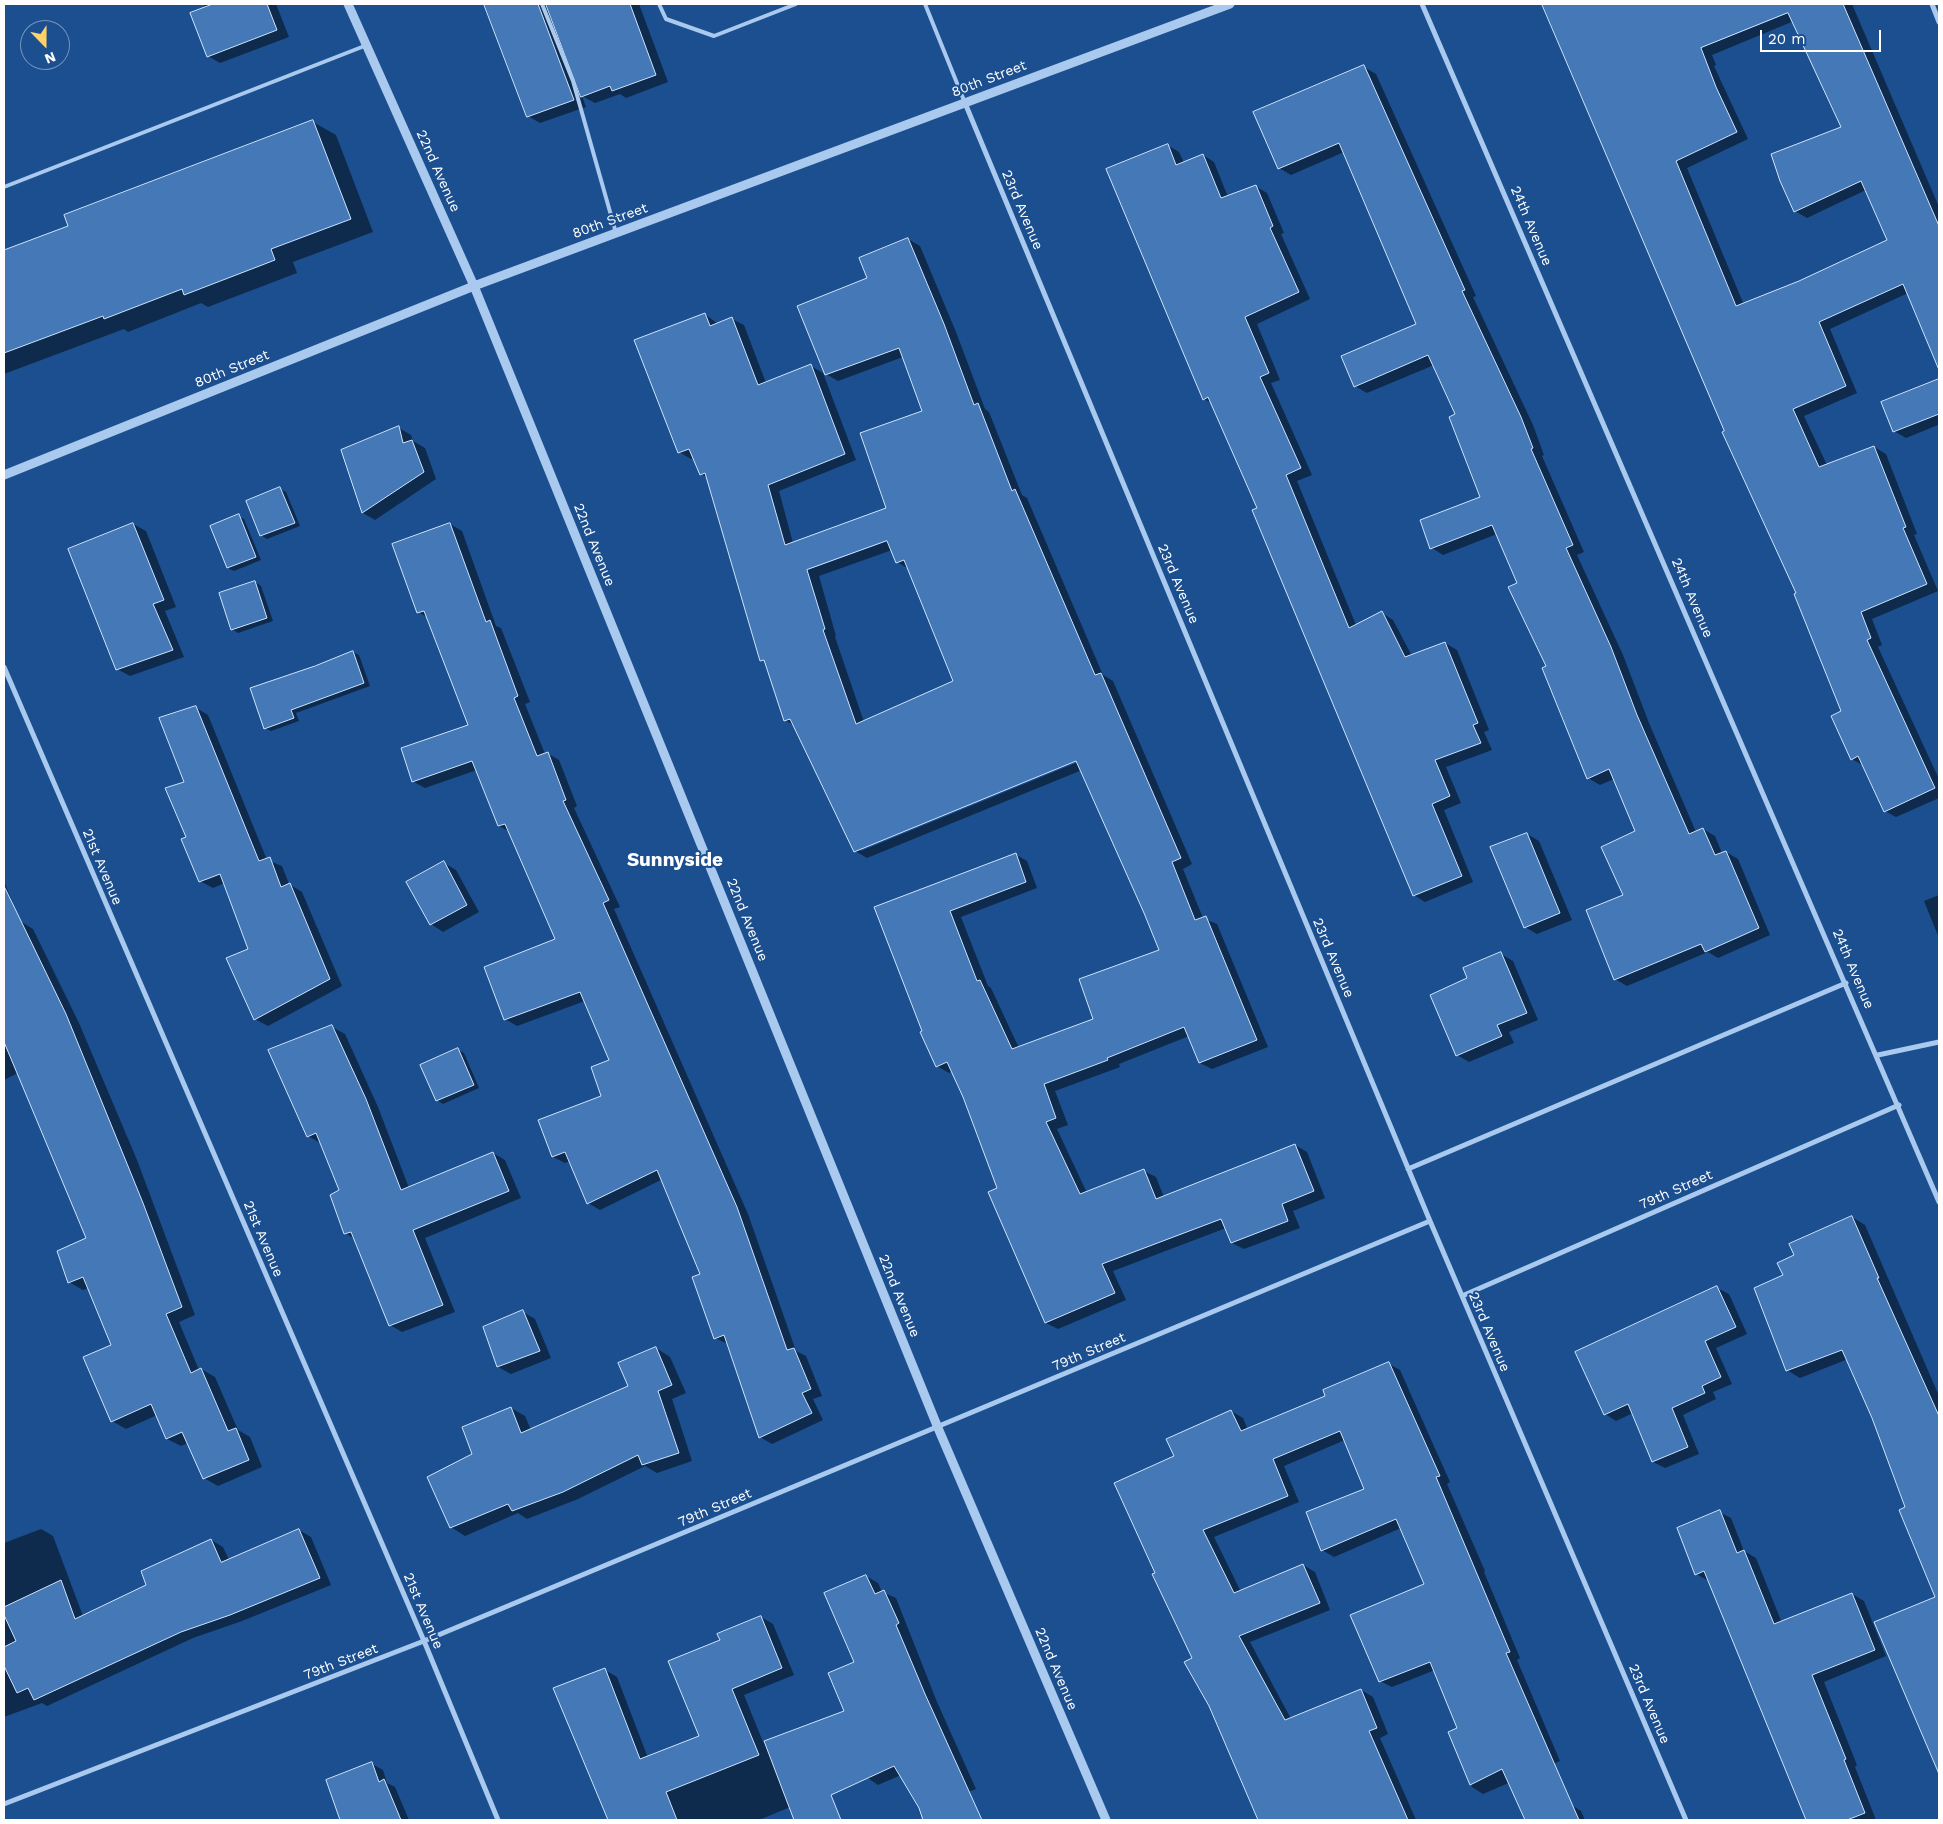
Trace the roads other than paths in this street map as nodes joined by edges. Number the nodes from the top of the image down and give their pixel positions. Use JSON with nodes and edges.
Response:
{"nodes":[{"id":1,"x":348,"y":4,"type":"edge"},
{"id":2,"x":542,"y":4,"type":"edge"},
{"id":3,"x":659,"y":4,"type":"edge"},
{"id":4,"x":796,"y":4,"type":"edge"},
{"id":5,"x":925,"y":4,"type":"edge"},
{"id":6,"x":1230,"y":4,"type":"edge"},
{"id":7,"x":1422,"y":4,"type":"edge"},
{"id":8,"x":1932,"y":4,"type":"edge"},
{"id":9,"x":1939,"y":22,"type":"edge"},
{"id":10,"x":367,"y":45,"type":"junction"},
{"id":11,"x":965,"y":103,"type":"junction"},
{"id":12,"x":4,"y":187,"type":"edge"},
{"id":13,"x":616,"y":233,"type":"junction"},
{"id":14,"x":474,"y":286,"type":"junction"},
{"id":15,"x":4,"y":475,"type":"edge"},
{"id":16,"x":4,"y":667,"type":"edge"},
{"id":17,"x":1846,"y":983,"type":"junction"},
{"id":18,"x":1939,"y":1042,"type":"edge"},
{"id":19,"x":1878,"y":1056,"type":"junction"},
{"id":20,"x":1899,"y":1105,"type":"junction"},
{"id":21,"x":1408,"y":1169,"type":"junction"},
{"id":22,"x":1939,"y":1202,"type":"edge"},
{"id":23,"x":1430,"y":1221,"type":"junction"},
{"id":24,"x":1462,"y":1296,"type":"junction"},
{"id":25,"x":938,"y":1428,"type":"junction"},
{"id":26,"x":424,"y":1641,"type":"junction"},
{"id":27,"x":4,"y":1804,"type":"edge"},
{"id":28,"x":498,"y":1820,"type":"edge"},
{"id":29,"x":1106,"y":1820,"type":"edge"},
{"id":30,"x":1686,"y":1820,"type":"edge"}],
"edges":[{"from":1,"to":10,"type":"street","name":"22nd Avenue"},
{"from":2,"to":13,"type":"lane"},
{"from":3,"to":4,"type":"lane"},
{"from":5,"to":11,"type":"lane"},
{"from":6,"to":11,"type":"street","name":"80th Street"},
{"from":7,"to":17,"type":"street","name":"24th Avenue"},
{"from":8,"to":9,"type":"street"},
{"from":10,"to":12,"type":"lane"},
{"from":10,"to":14,"type":"street","name":"22nd Avenue"},
{"from":11,"to":13,"type":"street","name":"80th Street"},
{"from":11,"to":21,"type":"street","name":"23rd Avenue"},
{"from":13,"to":14,"type":"street","name":"80th Street"},
{"from":14,"to":15,"type":"street","name":"80th Street"},
{"from":14,"to":25,"type":"street","name":"22nd Avenue"},
{"from":16,"to":26,"type":"street","name":"21st Avenue"},
{"from":17,"to":19,"type":"street","name":"24th Avenue"},
{"from":17,"to":21,"type":"street"},
{"from":18,"to":19,"type":"street"},
{"from":19,"to":20,"type":"street","name":"24th Avenue"},
{"from":20,"to":22,"type":"street","name":"24th Avenue"},
{"from":20,"to":24,"type":"street","name":"79th Street"},
{"from":21,"to":23,"type":"street","name":"23rd Avenue"},
{"from":23,"to":24,"type":"street","name":"23rd Avenue"},
{"from":23,"to":25,"type":"street","name":"79th Street"},
{"from":24,"to":30,"type":"street","name":"23rd Avenue"},
{"from":25,"to":26,"type":"street","name":"79th Street"},
{"from":25,"to":29,"type":"street","name":"22nd Avenue"},
{"from":26,"to":27,"type":"street","name":"79th Street"},
{"from":26,"to":28,"type":"street","name":"21st Avenue"}]}
